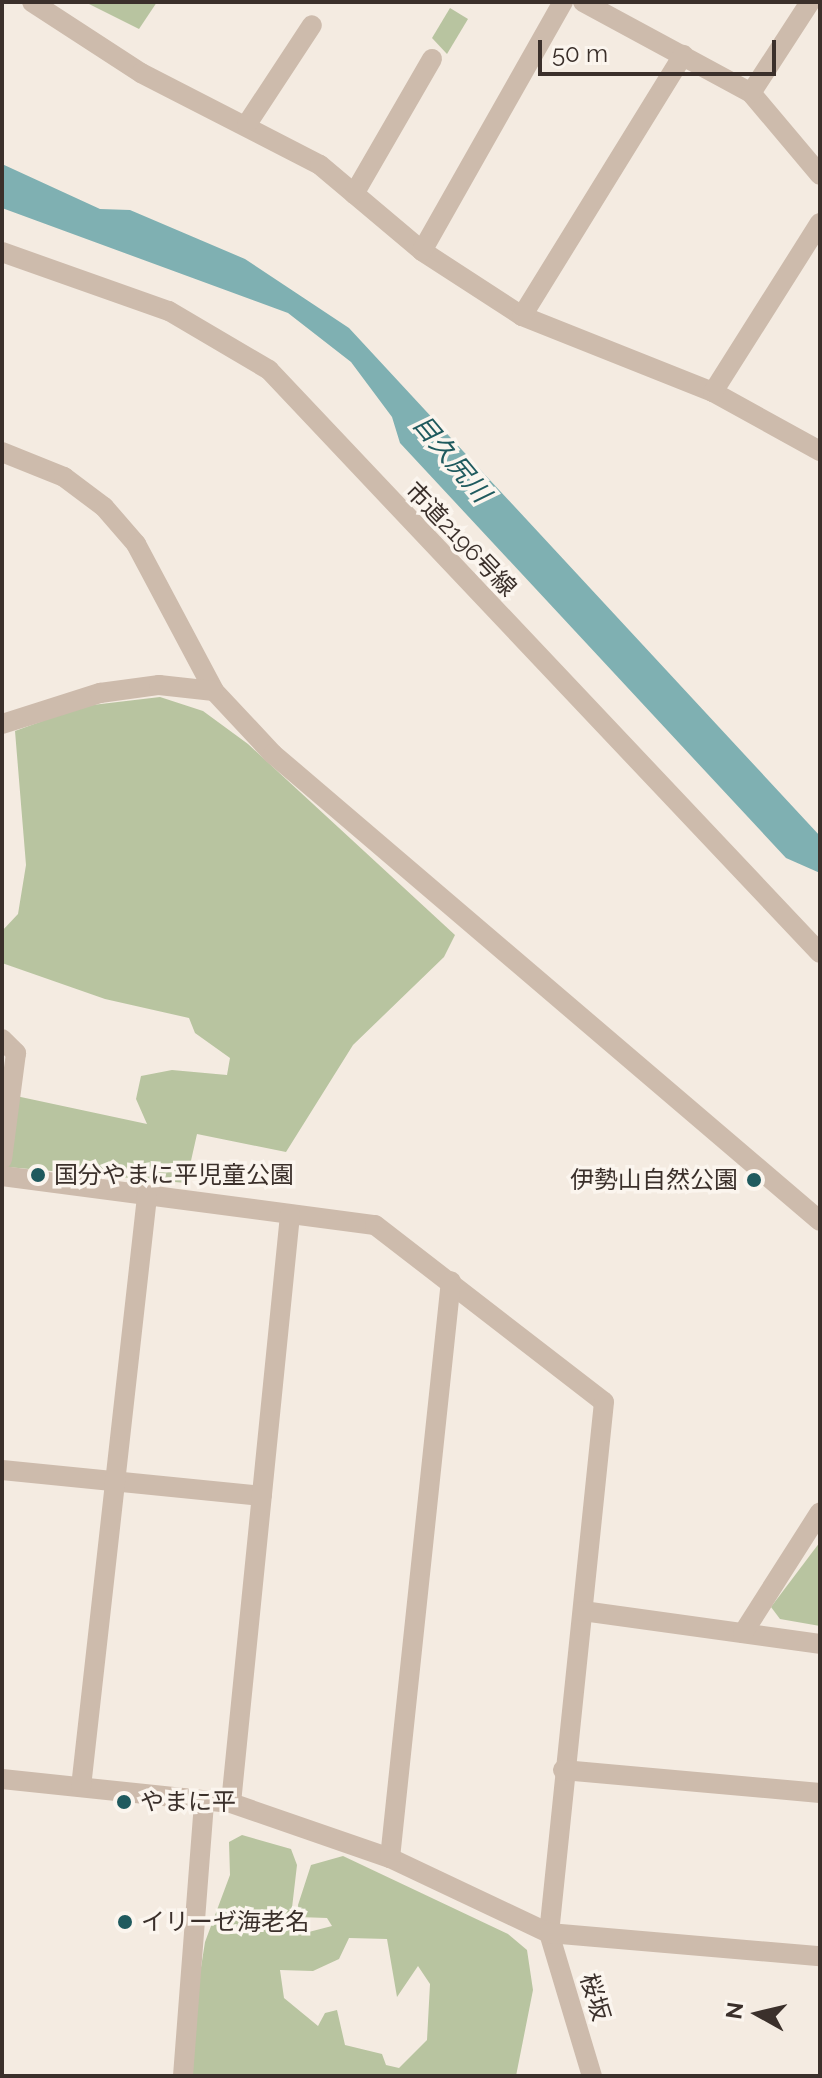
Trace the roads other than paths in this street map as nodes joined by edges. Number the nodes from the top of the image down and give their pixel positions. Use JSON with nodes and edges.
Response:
{"nodes":[{"id":1,"x":32,"y":2,"type":"edge"},
{"id":2,"x":563,"y":2,"type":"edge"},
{"id":3,"x":583,"y":2,"type":"edge"},
{"id":4,"x":810,"y":2,"type":"edge"},
{"id":5,"x":312,"y":25,"type":"dead end"},
{"id":6,"x":683,"y":55,"type":"junction"},
{"id":7,"x":432,"y":59,"type":"dead end"},
{"id":8,"x":751,"y":93,"type":"junction"},
{"id":9,"x":247,"y":124,"type":"junction"},
{"id":10,"x":820,"y":175,"type":"edge"},
{"id":11,"x":354,"y":194,"type":"junction"},
{"id":12,"x":820,"y":223,"type":"edge"},
{"id":13,"x":422,"y":251,"type":"junction"},
{"id":14,"x":2,"y":252,"type":"edge"},
{"id":15,"x":522,"y":316,"type":"junction"},
{"id":16,"x":713,"y":392,"type":"junction"},
{"id":17,"x":820,"y":451,"type":"edge"},
{"id":18,"x":2,"y":452,"type":"edge"},
{"id":19,"x":214,"y":691,"type":"junction"},
{"id":20,"x":2,"y":724,"type":"edge"},
{"id":21,"x":820,"y":953,"type":"edge"},
{"id":22,"x":2,"y":1039,"type":"edge"},
{"id":23,"x":2,"y":1159,"type":"edge"},
{"id":24,"x":2,"y":1176,"type":"edge"},
{"id":25,"x":147,"y":1197,"type":"junction"},
{"id":26,"x":290,"y":1215,"type":"junction"},
{"id":27,"x":820,"y":1221,"type":"edge"},
{"id":28,"x":451,"y":1281,"type":"junction"},
{"id":29,"x":2,"y":1470,"type":"edge"},
{"id":30,"x":115,"y":1481,"type":"junction"},
{"id":31,"x":262,"y":1496,"type":"junction"},
{"id":32,"x":820,"y":1512,"type":"edge"},
{"id":33,"x":583,"y":1611,"type":"junction"},
{"id":34,"x":743,"y":1633,"type":"junction"},
{"id":35,"x":820,"y":1644,"type":"edge"},
{"id":36,"x":563,"y":1770,"type":"junction"},
{"id":37,"x":2,"y":1779,"type":"edge"},
{"id":38,"x":81,"y":1787,"type":"junction"},
{"id":39,"x":820,"y":1793,"type":"edge"},
{"id":40,"x":204,"y":1801,"type":"junction"},
{"id":41,"x":231,"y":1803,"type":"junction"},
{"id":42,"x":390,"y":1858,"type":"junction"},
{"id":43,"x":549,"y":1933,"type":"junction"},
{"id":44,"x":820,"y":1956,"type":"edge"},
{"id":45,"x":183,"y":2076,"type":"edge"},
{"id":46,"x":592,"y":2076,"type":"edge"}],
"edges":[{"from":1,"to":9,"type":"street"},
{"from":2,"to":13,"type":"street"},
{"from":3,"to":6,"type":"street"},
{"from":4,"to":8,"type":"street"},
{"from":5,"to":9,"type":"street"},
{"from":6,"to":8,"type":"street"},
{"from":6,"to":15,"type":"street"},
{"from":7,"to":11,"type":"street"},
{"from":8,"to":10,"type":"street"},
{"from":9,"to":11,"type":"street"},
{"from":11,"to":13,"type":"street"},
{"from":12,"to":16,"type":"street"},
{"from":13,"to":15,"type":"street"},
{"from":14,"to":21,"type":"street","name":"市道2196号線"},
{"from":15,"to":16,"type":"street"},
{"from":16,"to":17,"type":"street"},
{"from":18,"to":19,"type":"street"},
{"from":19,"to":20,"type":"street"},
{"from":19,"to":27,"type":"street"},
{"from":22,"to":23,"type":"street"},
{"from":24,"to":25,"type":"street"},
{"from":25,"to":26,"type":"street"},
{"from":25,"to":30,"type":"street"},
{"from":26,"to":28,"type":"street"},
{"from":26,"to":31,"type":"street"},
{"from":28,"to":33,"type":"street"},
{"from":28,"to":42,"type":"street"},
{"from":29,"to":30,"type":"street"},
{"from":30,"to":31,"type":"street"},
{"from":30,"to":38,"type":"street"},
{"from":31,"to":41,"type":"street"},
{"from":32,"to":34,"type":"street"},
{"from":33,"to":34,"type":"street"},
{"from":33,"to":36,"type":"street"},
{"from":34,"to":35,"type":"street"},
{"from":36,"to":39,"type":"street"},
{"from":36,"to":43,"type":"street"},
{"from":37,"to":38,"type":"street"},
{"from":38,"to":40,"type":"street"},
{"from":40,"to":41,"type":"street"},
{"from":40,"to":45,"type":"street"},
{"from":41,"to":42,"type":"street"},
{"from":42,"to":43,"type":"street"},
{"from":43,"to":44,"type":"street"},
{"from":43,"to":46,"type":"street","name":"桜坂"}]}
